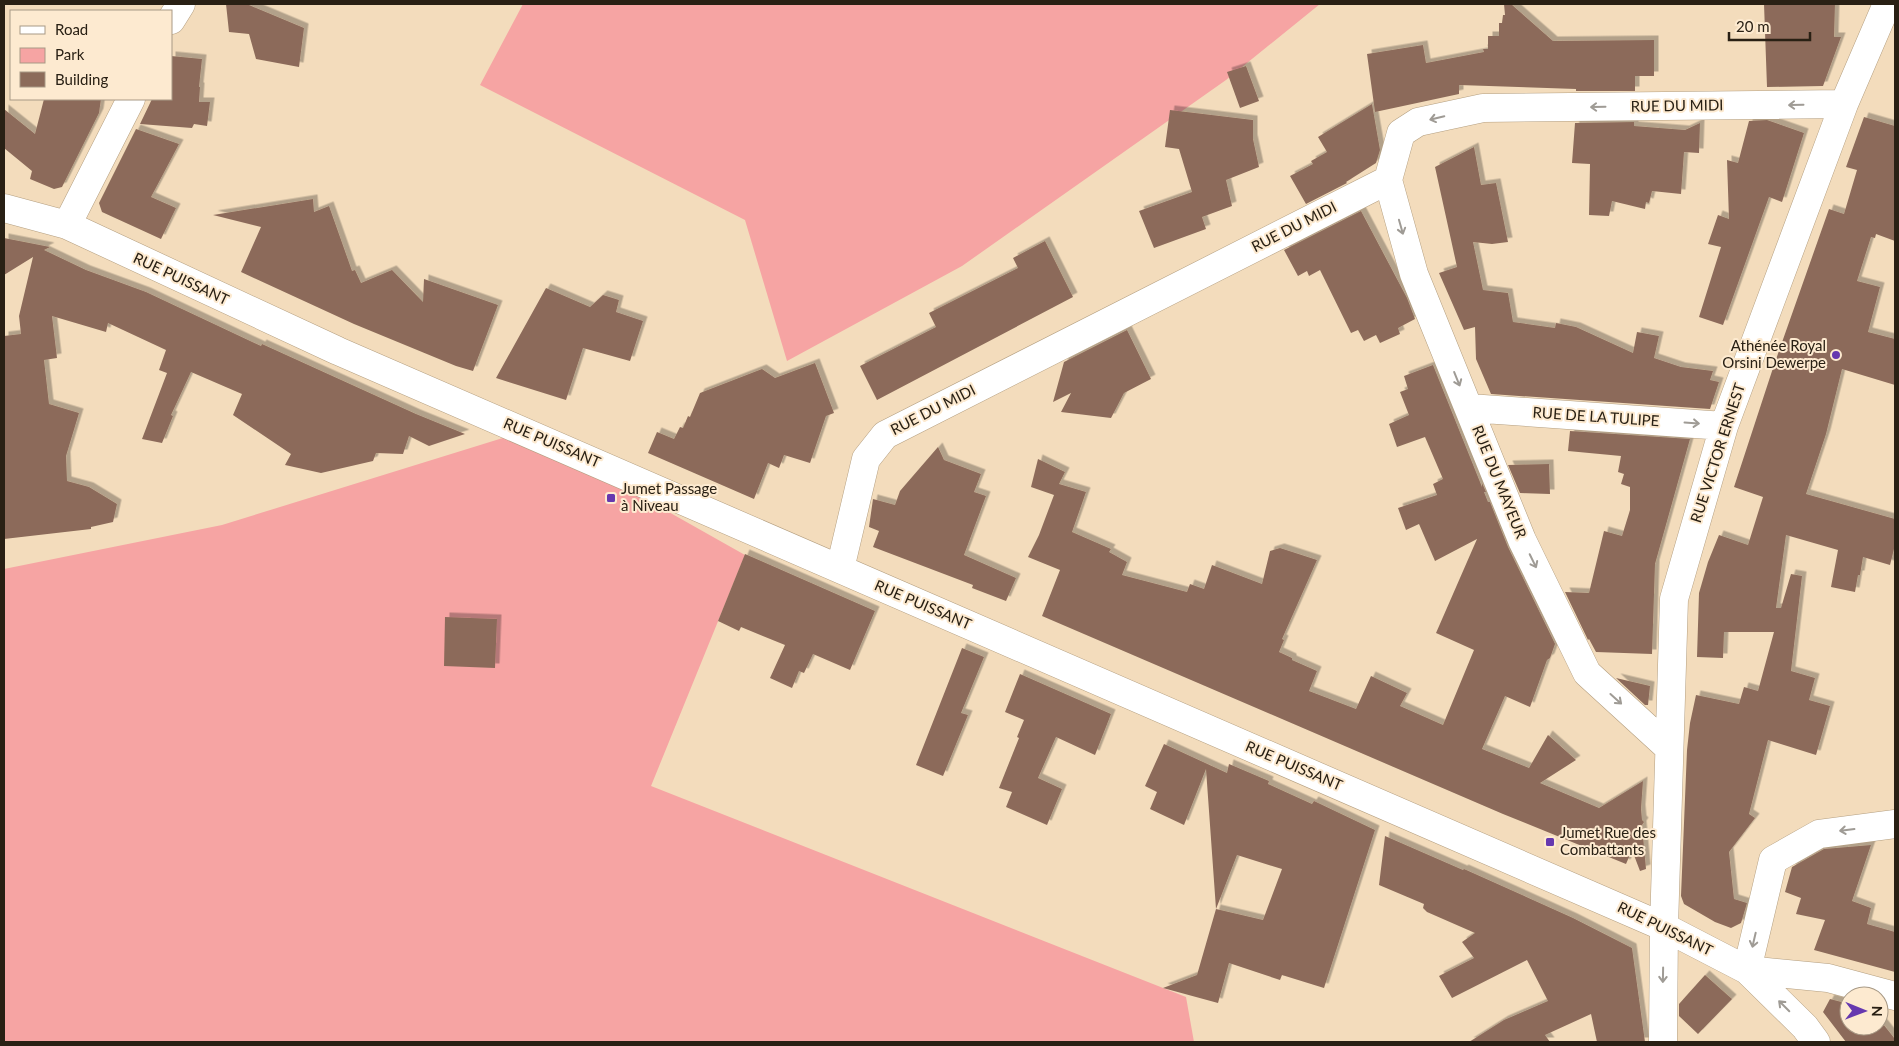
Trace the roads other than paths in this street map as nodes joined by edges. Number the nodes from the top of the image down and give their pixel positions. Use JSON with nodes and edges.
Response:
{"nodes":[{"id":1,"x":180,"y":4,"type":"edge"},
{"id":2,"x":1889,"y":8,"type":"edge"},
{"id":3,"x":172,"y":18,"type":"edge"},
{"id":4,"x":130,"y":100,"type":"edge"},
{"id":5,"x":1844,"y":104,"type":"junction"},
{"id":6,"x":1388,"y":180,"type":"junction"},
{"id":7,"x":4,"y":208,"type":"edge"},
{"id":8,"x":66,"y":225,"type":"junction"},
{"id":9,"x":1469,"y":408,"type":"junction"},
{"id":10,"x":1724,"y":426,"type":"junction"},
{"id":11,"x":840,"y":569,"type":"junction"},
{"id":12,"x":1669,"y":748,"type":"junction"},
{"id":13,"x":1895,"y":824,"type":"edge"},
{"id":14,"x":1664,"y":927,"type":"junction"},
{"id":15,"x":1747,"y":970,"type":"junction"},
{"id":16,"x":1895,"y":996,"type":"edge"},
{"id":17,"x":1663,"y":1042,"type":"edge"},
{"id":18,"x":1816,"y":1042,"type":"edge"}],
"edges":[{"from":1,"to":3,"type":"street"},
{"from":2,"to":5,"type":"street","name":"RUE VICTOR ERNEST"},
{"from":4,"to":8,"type":"street"},
{"from":5,"to":6,"type":"street","name":"RUE DU MIDI","one_way":true},
{"from":5,"to":10,"type":"street","name":"RUE VICTOR ERNEST"},
{"from":6,"to":9,"type":"street","name":"RUE DU MAYEUR","one_way":true},
{"from":6,"to":11,"type":"street","name":"RUE DU MIDI"},
{"from":7,"to":8,"type":"street","name":"RUE PUISSANT"},
{"from":8,"to":11,"type":"street","name":"RUE PUISSANT"},
{"from":9,"to":10,"type":"street","name":"RUE DE LA TULIPE","one_way":true},
{"from":9,"to":12,"type":"street","name":"RUE DU MAYEUR","one_way":true},
{"from":10,"to":12,"type":"street","name":"RUE VICTOR ERNEST"},
{"from":11,"to":14,"type":"street","name":"RUE PUISSANT"},
{"from":12,"to":14,"type":"street","name":"RUE VICTOR ERNEST"},
{"from":13,"to":15,"type":"street","one_way":true},
{"from":14,"to":15,"type":"street","name":"RUE PUISSANT"},
{"from":14,"to":17,"type":"street","name":"RUE VICTOR ERNEST","one_way":true},
{"from":15,"to":16,"type":"street"},
{"from":18,"to":15,"type":"street","name":"RUE PUISSANT","one_way":true}]}
